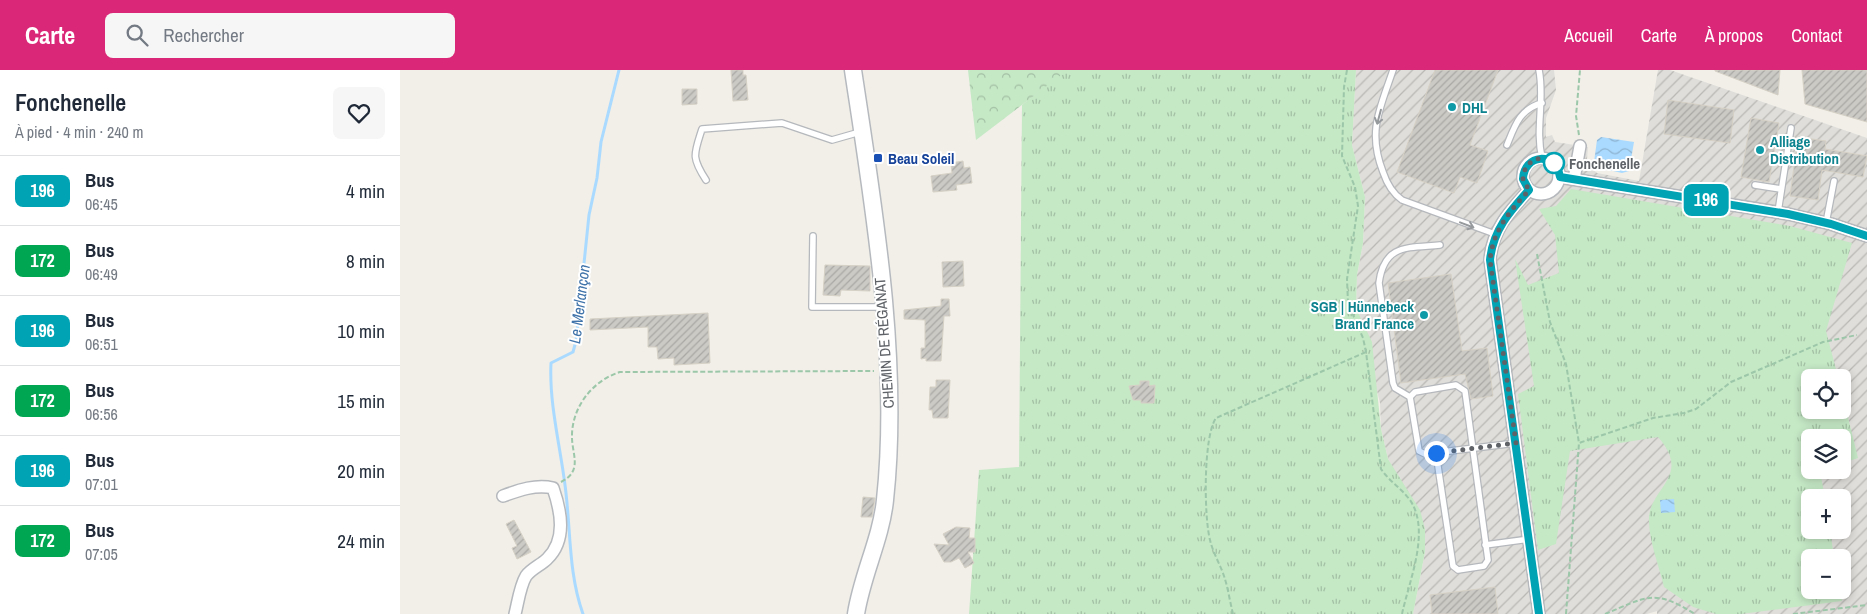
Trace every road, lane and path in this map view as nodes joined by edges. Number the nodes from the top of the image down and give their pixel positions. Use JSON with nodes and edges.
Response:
{"nodes":[{"id":1,"x":854,"y":70,"type":"edge"},
{"id":2,"x":1347,"y":70,"type":"edge"},
{"id":3,"x":1393,"y":70,"type":"edge"},
{"id":4,"x":1539,"y":70,"type":"edge"},
{"id":5,"x":1580,"y":70,"type":"edge"},
{"id":6,"x":1542,"y":103,"type":"junction"},
{"id":7,"x":1791,"y":128,"type":"dead end"},
{"id":8,"x":862,"y":131,"type":"junction"},
{"id":9,"x":1507,"y":146,"type":"dead end"},
{"id":10,"x":1580,"y":146,"type":"joint"},
{"id":11,"x":1542,"y":158,"type":"junction"},
{"id":12,"x":1560,"y":177,"type":"junction"},
{"id":13,"x":1574,"y":178,"type":"junction"},
{"id":14,"x":706,"y":180,"type":"dead end"},
{"id":15,"x":1834,"y":181,"type":"dead end"},
{"id":16,"x":1755,"y":184,"type":"dead end"},
{"id":17,"x":1781,"y":189,"type":"junction"},
{"id":18,"x":1529,"y":190,"type":"junction"},
{"id":19,"x":1778,"y":212,"type":"junction"},
{"id":20,"x":1826,"y":223,"type":"junction"},
{"id":21,"x":1495,"y":234,"type":"junction"},
{"id":22,"x":813,"y":236,"type":"dead end"},
{"id":23,"x":1867,"y":236,"type":"edge"},
{"id":24,"x":1440,"y":245,"type":"dead end"},
{"id":25,"x":1538,"y":254,"type":"dead end"},
{"id":26,"x":883,"y":307,"type":"junction"},
{"id":27,"x":1857,"y":335,"type":"dead end"},
{"id":28,"x":1366,"y":352,"type":"junction"},
{"id":29,"x":888,"y":371,"type":"junction"},
{"id":30,"x":1410,"y":397,"type":"junction"},
{"id":31,"x":1579,"y":442,"type":"junction"},
{"id":32,"x":1516,"y":443,"type":"junction"},
{"id":33,"x":1472,"y":449,"type":"junction"},
{"id":34,"x":1436,"y":453,"type":"junction"},
{"id":35,"x":560,"y":483,"type":"dead end"},
{"id":36,"x":503,"y":496,"type":"dead end"},
{"id":37,"x":1529,"y":539,"type":"junction"},
{"id":38,"x":1485,"y":545,"type":"junction"},
{"id":39,"x":1867,"y":605,"type":"edge"},
{"id":40,"x":515,"y":614,"type":"edge"},
{"id":41,"x":856,"y":614,"type":"edge"},
{"id":42,"x":1233,"y":614,"type":"edge"},
{"id":43,"x":1402,"y":614,"type":"edge"},
{"id":44,"x":1539,"y":614,"type":"edge"},
{"id":45,"x":1566,"y":614,"type":"edge"},
{"id":46,"x":1605,"y":614,"type":"edge"},
{"id":47,"x":1695,"y":614,"type":"edge"},
{"id":48,"x":1793,"y":614,"type":"edge"}],
"edges":[{"from":1,"to":8,"type":"street","name":"CHEMIN DE RÉGANAT"},
{"from":2,"to":28,"type":"path"},
{"from":3,"to":21,"type":"lane","one_way":true},
{"from":4,"to":6,"type":"lane"},
{"from":5,"to":10,"type":"path"},
{"from":6,"to":9,"type":"lane"},
{"from":6,"to":11,"type":"lane"},
{"from":7,"to":17,"type":"lane"},
{"from":8,"to":14,"type":"lane"},
{"from":8,"to":26,"type":"street","name":"CHEMIN DE RÉGANAT"},
{"from":10,"to":13,"type":"street"},
{"from":11,"to":12,"type":"street"},
{"from":11,"to":18,"type":"street"},
{"from":12,"to":13,"type":"street"},
{"from":12,"to":18,"type":"street"},
{"from":13,"to":19,"type":"street"},
{"from":15,"to":20,"type":"lane"},
{"from":16,"to":17,"type":"lane"},
{"from":17,"to":19,"type":"lane"},
{"from":18,"to":21,"type":"street"},
{"from":19,"to":20,"type":"street"},
{"from":20,"to":23,"type":"street"},
{"from":21,"to":32,"type":"street"},
{"from":22,"to":26,"type":"lane"},
{"from":24,"to":30,"type":"lane"},
{"from":25,"to":31,"type":"path"},
{"from":26,"to":29,"type":"street","name":"CHEMIN DE RÉGANAT"},
{"from":27,"to":31,"type":"path"},
{"from":28,"to":42,"type":"path"},
{"from":28,"to":43,"type":"path"},
{"from":29,"to":35,"type":"path"},
{"from":29,"to":41,"type":"street","name":"CHEMIN DE RÉGANAT"},
{"from":30,"to":33,"type":"lane"},
{"from":30,"to":34,"type":"lane"},
{"from":31,"to":45,"type":"path"},
{"from":32,"to":33,"type":"lane"},
{"from":32,"to":37,"type":"street"},
{"from":33,"to":34,"type":"lane"},
{"from":33,"to":38,"type":"lane"},
{"from":34,"to":38,"type":"lane"},
{"from":36,"to":40,"type":"street"},
{"from":37,"to":38,"type":"lane"},
{"from":37,"to":44,"type":"street"},
{"from":39,"to":48,"type":"path"},
{"from":46,"to":47,"type":"path"}]}
